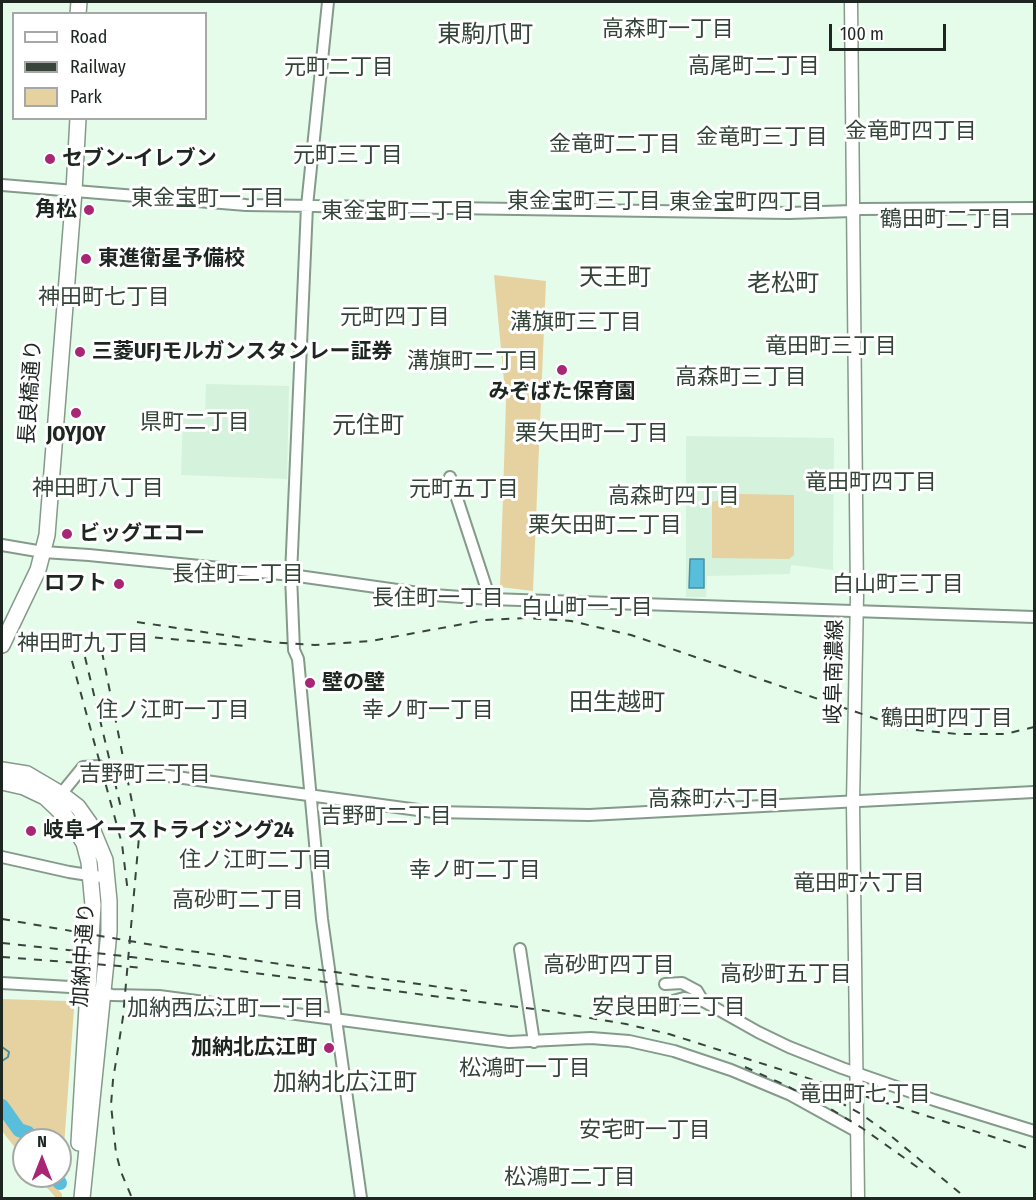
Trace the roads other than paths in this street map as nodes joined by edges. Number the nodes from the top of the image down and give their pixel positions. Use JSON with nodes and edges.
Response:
{"nodes":[{"id":1,"x":328,"y":2,"type":"edge"},
{"id":2,"x":851,"y":2,"type":"edge"},
{"id":3,"x":855,"y":2,"type":"edge"},
{"id":4,"x":71,"y":120,"type":"edge"},
{"id":5,"x":78,"y":120,"type":"edge"},
{"id":6,"x":2,"y":185,"type":"edge"},
{"id":7,"x":70,"y":191,"type":"junction"},
{"id":8,"x":307,"y":206,"type":"junction"},
{"id":9,"x":1035,"y":208,"type":"edge"},
{"id":10,"x":856,"y":210,"type":"junction"},
{"id":11,"x":450,"y":477,"type":"dead end"},
{"id":12,"x":2,"y":545,"type":"edge"},
{"id":13,"x":40,"y":551,"type":"junction"},
{"id":14,"x":291,"y":575,"type":"junction"},
{"id":15,"x":490,"y":599,"type":"junction"},
{"id":16,"x":859,"y":611,"type":"junction"},
{"id":17,"x":1035,"y":616,"type":"edge"},
{"id":18,"x":2,"y":625,"type":"edge"},
{"id":19,"x":2,"y":645,"type":"edge"},
{"id":20,"x":99,"y":766,"type":"tunnel mouth"},
{"id":21,"x":2,"y":770,"type":"edge"},
{"id":22,"x":132,"y":771,"type":"tunnel mouth"},
{"id":23,"x":2,"y":782,"type":"edge"},
{"id":24,"x":1035,"y":792,"type":"edge"},
{"id":25,"x":61,"y":794,"type":"junction"},
{"id":26,"x":310,"y":795,"type":"junction"},
{"id":27,"x":856,"y":802,"type":"junction"},
{"id":28,"x":2,"y":857,"type":"edge"},
{"id":29,"x":92,"y":876,"type":"junction"},
{"id":30,"x":108,"y":878,"type":"junction"},
{"id":31,"x":520,"y":949,"type":"dead end"},
{"id":32,"x":2,"y":983,"type":"edge"},
{"id":33,"x":665,"y":984,"type":"dead end"},
{"id":34,"x":87,"y":991,"type":"junction"},
{"id":35,"x":103,"y":994,"type":"junction"},
{"id":36,"x":673,"y":1001,"type":"dead end"},
{"id":37,"x":703,"y":1001,"type":"junction"},
{"id":38,"x":334,"y":1019,"type":"junction"},
{"id":39,"x":534,"y":1042,"type":"junction"},
{"id":40,"x":859,"y":1074,"type":"junction"},
{"id":41,"x":1035,"y":1131,"type":"edge"},
{"id":42,"x":858,"y":1132,"type":"junction"},
{"id":43,"x":74,"y":1198,"type":"edge"},
{"id":44,"x":82,"y":1198,"type":"edge"},
{"id":45,"x":361,"y":1198,"type":"edge"},
{"id":46,"x":858,"y":1198,"type":"edge"},
{"id":47,"x":865,"y":1198,"type":"edge"}],
"edges":[{"from":1,"to":8,"type":"street"},
{"from":2,"to":10,"type":"main road","name":"岐阜南濃線"},
{"from":3,"to":10,"type":"main road","name":"岐阜南濃線"},
{"from":4,"to":7,"type":"highway","name":"長良橋通り"},
{"from":5,"to":7,"type":"highway","name":"長良橋通り"},
{"from":6,"to":7,"type":"street"},
{"from":7,"to":8,"type":"street"},
{"from":7,"to":13,"type":"highway","name":"長良橋通り"},
{"from":8,"to":10,"type":"street"},
{"from":8,"to":14,"type":"street"},
{"from":9,"to":10,"type":"street"},
{"from":10,"to":16,"type":"main road","name":"岐阜南濃線"},
{"from":11,"to":15,"type":"street"},
{"from":12,"to":13,"type":"street"},
{"from":13,"to":14,"type":"street"},
{"from":13,"to":18,"type":"highway","name":"長良橋通り"},
{"from":13,"to":19,"type":"highway","name":"長良橋通り"},
{"from":14,"to":15,"type":"street"},
{"from":14,"to":26,"type":"street"},
{"from":15,"to":16,"type":"street"},
{"from":16,"to":17,"type":"street"},
{"from":16,"to":27,"type":"main road","name":"岐阜南濃線"},
{"from":20,"to":25,"type":"street"},
{"from":21,"to":25,"type":"highway","name":"加納中通り"},
{"from":22,"to":26,"type":"street"},
{"from":23,"to":29,"type":"highway","name":"加納中通り"},
{"from":24,"to":27,"type":"street"},
{"from":25,"to":30,"type":"highway","name":"加納中通り"},
{"from":26,"to":27,"type":"street"},
{"from":26,"to":38,"type":"street"},
{"from":27,"to":40,"type":"main road","name":"岐阜南濃線"},
{"from":28,"to":29,"type":"street"},
{"from":29,"to":30,"type":"street"},
{"from":29,"to":34,"type":"highway","name":"加納中通り"},
{"from":30,"to":35,"type":"highway","name":"加納中通り"},
{"from":31,"to":39,"type":"street"},
{"from":32,"to":34,"type":"street"},
{"from":33,"to":37,"type":"street"},
{"from":34,"to":35,"type":"street"},
{"from":34,"to":43,"type":"highway","name":"加納中通り"},
{"from":35,"to":38,"type":"street"},
{"from":35,"to":44,"type":"highway","name":"加納中通り"},
{"from":36,"to":37,"type":"street"},
{"from":37,"to":40,"type":"street"},
{"from":38,"to":39,"type":"street"},
{"from":38,"to":45,"type":"street"},
{"from":39,"to":42,"type":"street"},
{"from":40,"to":41,"type":"street"},
{"from":40,"to":42,"type":"main road","name":"岐阜南濃線"},
{"from":40,"to":47,"type":"main road","name":"岐阜南濃線"},
{"from":42,"to":46,"type":"main road","name":"岐阜南濃線"}]}
